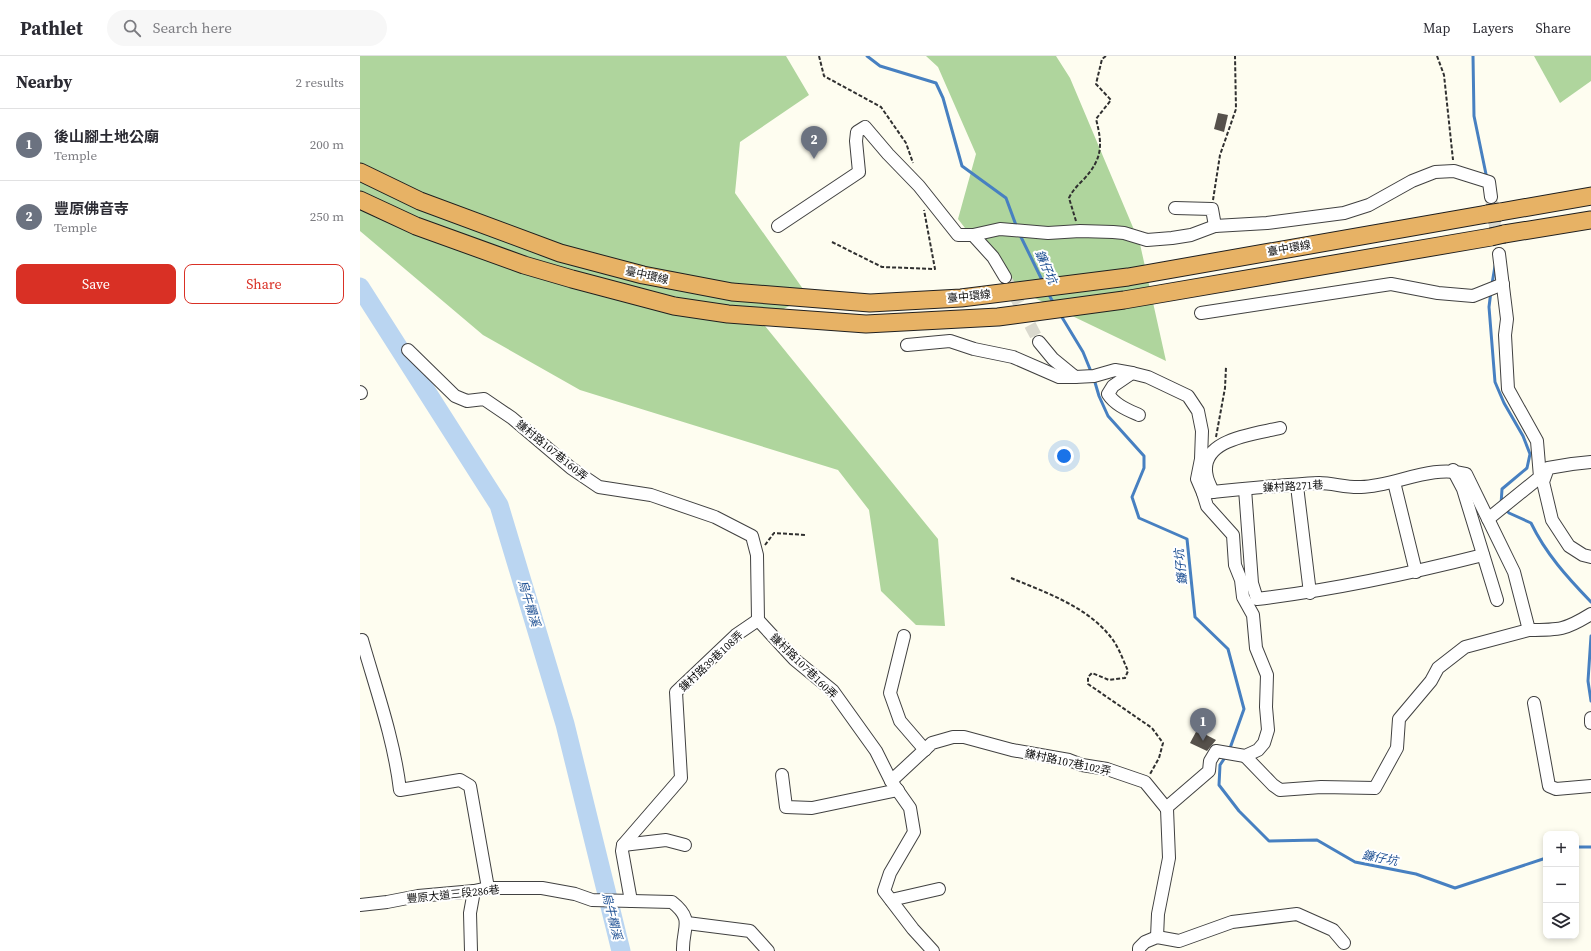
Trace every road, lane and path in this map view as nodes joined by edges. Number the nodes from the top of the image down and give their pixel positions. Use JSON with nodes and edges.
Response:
{"nodes":[{"id":1,"x":1106,"y":56,"type":"edge"},
{"id":2,"x":1235,"y":56,"type":"edge"},
{"id":3,"x":1437,"y":56,"type":"edge"},
{"id":4,"x":1454,"y":171,"type":"junction"},
{"id":5,"x":360,"y":172,"type":"edge"},
{"id":6,"x":1591,"y":196,"type":"edge"},
{"id":7,"x":1491,"y":197,"type":"tunnel mouth"},
{"id":8,"x":360,"y":200,"type":"edge"},
{"id":9,"x":1175,"y":208,"type":"dead end"},
{"id":10,"x":1212,"y":210,"type":"junction"},
{"id":11,"x":1591,"y":220,"type":"edge"},
{"id":12,"x":778,"y":226,"type":"dead end"},
{"id":13,"x":1215,"y":226,"type":"junction"},
{"id":14,"x":1080,"y":231,"type":"junction"},
{"id":15,"x":973,"y":235,"type":"junction"},
{"id":16,"x":832,"y":242,"type":"dead end"},
{"id":17,"x":1499,"y":254,"type":"tunnel mouth"},
{"id":18,"x":934,"y":270,"type":"dead end"},
{"id":19,"x":1005,"y":277,"type":"tunnel mouth"},
{"id":20,"x":1503,"y":284,"type":"junction"},
{"id":21,"x":1201,"y":314,"type":"dead end"},
{"id":22,"x":1039,"y":342,"type":"tunnel mouth"},
{"id":23,"x":907,"y":345,"type":"dead end"},
{"id":24,"x":408,"y":350,"type":"dead end"},
{"id":25,"x":1226,"y":367,"type":"dead end"},
{"id":26,"x":1132,"y":373,"type":"junction"},
{"id":27,"x":1075,"y":377,"type":"junction"},
{"id":28,"x":1139,"y":415,"type":"dead end"},
{"id":29,"x":1280,"y":428,"type":"dead end"},
{"id":30,"x":1214,"y":450,"type":"junction"},
{"id":31,"x":1591,"y":462,"type":"edge"},
{"id":32,"x":1453,"y":470,"type":"junction"},
{"id":33,"x":1394,"y":482,"type":"junction"},
{"id":34,"x":1543,"y":482,"type":"junction"},
{"id":35,"x":1298,"y":486,"type":"junction"},
{"id":36,"x":1245,"y":489,"type":"junction"},
{"id":37,"x":1208,"y":492,"type":"junction"},
{"id":38,"x":1501,"y":508,"type":"junction"},
{"id":39,"x":1488,"y":519,"type":"junction"},
{"id":40,"x":806,"y":535,"type":"dead end"},
{"id":41,"x":757,"y":555,"type":"junction"},
{"id":42,"x":1483,"y":555,"type":"junction"},
{"id":43,"x":1591,"y":557,"type":"edge"},
{"id":44,"x":1416,"y":572,"type":"junction"},
{"id":45,"x":1011,"y":578,"type":"dead end"},
{"id":46,"x":1310,"y":593,"type":"junction"},
{"id":47,"x":1498,"y":600,"type":"dead end"},
{"id":48,"x":1591,"y":614,"type":"edge"},
{"id":49,"x":758,"y":620,"type":"junction"},
{"id":50,"x":1530,"y":630,"type":"junction"},
{"id":51,"x":904,"y":636,"type":"dead end"},
{"id":52,"x":361,"y":640,"type":"edge"},
{"id":53,"x":1534,"y":703,"type":"dead end"},
{"id":54,"x":1591,"y":718,"type":"edge"},
{"id":55,"x":1591,"y":723,"type":"edge"},
{"id":56,"x":925,"y":750,"type":"junction"},
{"id":57,"x":1245,"y":756,"type":"junction"},
{"id":58,"x":782,"y":775,"type":"dead end"},
{"id":59,"x":1145,"y":782,"type":"junction"},
{"id":60,"x":894,"y":785,"type":"junction"},
{"id":61,"x":1591,"y":786,"type":"edge"},
{"id":62,"x":1166,"y":808,"type":"junction"},
{"id":63,"x":623,"y":845,"type":"junction"},
{"id":64,"x":685,"y":845,"type":"dead end"},
{"id":65,"x":488,"y":888,"type":"junction"},
{"id":66,"x":938,"y":889,"type":"dead end"},
{"id":67,"x":474,"y":891,"type":"junction"},
{"id":68,"x":891,"y":900,"type":"junction"},
{"id":69,"x":625,"y":901,"type":"junction"},
{"id":70,"x":360,"y":906,"type":"edge"},
{"id":71,"x":687,"y":923,"type":"junction"},
{"id":72,"x":1157,"y":937,"type":"junction"},
{"id":73,"x":1344,"y":943,"type":"dead end"},
{"id":74,"x":471,"y":951,"type":"edge"},
{"id":75,"x":683,"y":951,"type":"edge"},
{"id":76,"x":768,"y":951,"type":"edge"},
{"id":77,"x":933,"y":951,"type":"edge"},
{"id":78,"x":1139,"y":951,"type":"edge"}],
"edges":[{"from":1,"to":14,"type":"path"},
{"from":2,"to":10,"type":"path"},
{"from":3,"to":4,"type":"path"},
{"from":4,"to":7,"type":"street"},
{"from":4,"to":13,"type":"street"},
{"from":5,"to":6,"type":"highway","name":"臺中環線"},
{"from":8,"to":11,"type":"highway","name":"臺中環線"},
{"from":9,"to":10,"type":"street"},
{"from":10,"to":13,"type":"street"},
{"from":12,"to":15,"type":"street"},
{"from":13,"to":14,"type":"street"},
{"from":14,"to":15,"type":"street"},
{"from":15,"to":19,"type":"street"},
{"from":16,"to":18,"type":"path"},
{"from":17,"to":20,"type":"street"},
{"from":20,"to":21,"type":"street"},
{"from":20,"to":38,"type":"street"},
{"from":22,"to":27,"type":"street"},
{"from":23,"to":27,"type":"street"},
{"from":24,"to":41,"type":"street","name":"鎌村路107巷160弄"},
{"from":25,"to":30,"type":"path"},
{"from":26,"to":27,"type":"street"},
{"from":26,"to":28,"type":"street"},
{"from":26,"to":37,"type":"street"},
{"from":29,"to":30,"type":"street"},
{"from":30,"to":37,"type":"street"},
{"from":31,"to":34,"type":"street"},
{"from":32,"to":33,"type":"street","name":"鎌村路271巷"},
{"from":32,"to":39,"type":"street"},
{"from":32,"to":42,"type":"street"},
{"from":33,"to":35,"type":"street","name":"鎌村路271巷"},
{"from":33,"to":44,"type":"street"},
{"from":34,"to":38,"type":"street"},
{"from":34,"to":43,"type":"street"},
{"from":35,"to":36,"type":"street","name":"鎌村路271巷"},
{"from":35,"to":46,"type":"street"},
{"from":36,"to":37,"type":"street","name":"鎌村路271巷"},
{"from":36,"to":46,"type":"street"},
{"from":37,"to":57,"type":"street"},
{"from":38,"to":39,"type":"street"},
{"from":39,"to":50,"type":"street"},
{"from":40,"to":41,"type":"path"},
{"from":41,"to":49,"type":"street","name":"鎌村路107巷160弄"},
{"from":42,"to":44,"type":"street"},
{"from":42,"to":47,"type":"street"},
{"from":44,"to":46,"type":"street"},
{"from":45,"to":59,"type":"path"},
{"from":48,"to":50,"type":"street"},
{"from":49,"to":60,"type":"street","name":"鎌村路107巷160弄"},
{"from":49,"to":63,"type":"street","name":"鎌村路39巷108弄"},
{"from":50,"to":57,"type":"street"},
{"from":51,"to":56,"type":"street"},
{"from":52,"to":65,"type":"street"},
{"from":53,"to":61,"type":"street"},
{"from":54,"to":55,"type":"street"},
{"from":56,"to":59,"type":"street","name":"鎌村路107巷102弄"},
{"from":56,"to":60,"type":"street","name":"鎌村路107巷102弄"},
{"from":57,"to":62,"type":"street"},
{"from":58,"to":60,"type":"street"},
{"from":59,"to":62,"type":"street"},
{"from":60,"to":68,"type":"street","name":"鎌村路107巷160弄"},
{"from":62,"to":72,"type":"street"},
{"from":63,"to":64,"type":"street"},
{"from":63,"to":69,"type":"street"},
{"from":65,"to":67,"type":"street","name":"豐原大道三段286巷"},
{"from":65,"to":69,"type":"street","name":"豐原大道三段286巷"},
{"from":66,"to":68,"type":"street"},
{"from":67,"to":70,"type":"street","name":"豐原大道三段286巷"},
{"from":67,"to":74,"type":"street"},
{"from":68,"to":77,"type":"street"},
{"from":69,"to":71,"type":"street","name":"豐原大道三段286巷"},
{"from":71,"to":75,"type":"street"},
{"from":71,"to":76,"type":"street"},
{"from":72,"to":73,"type":"street"},
{"from":72,"to":78,"type":"street"}]}
